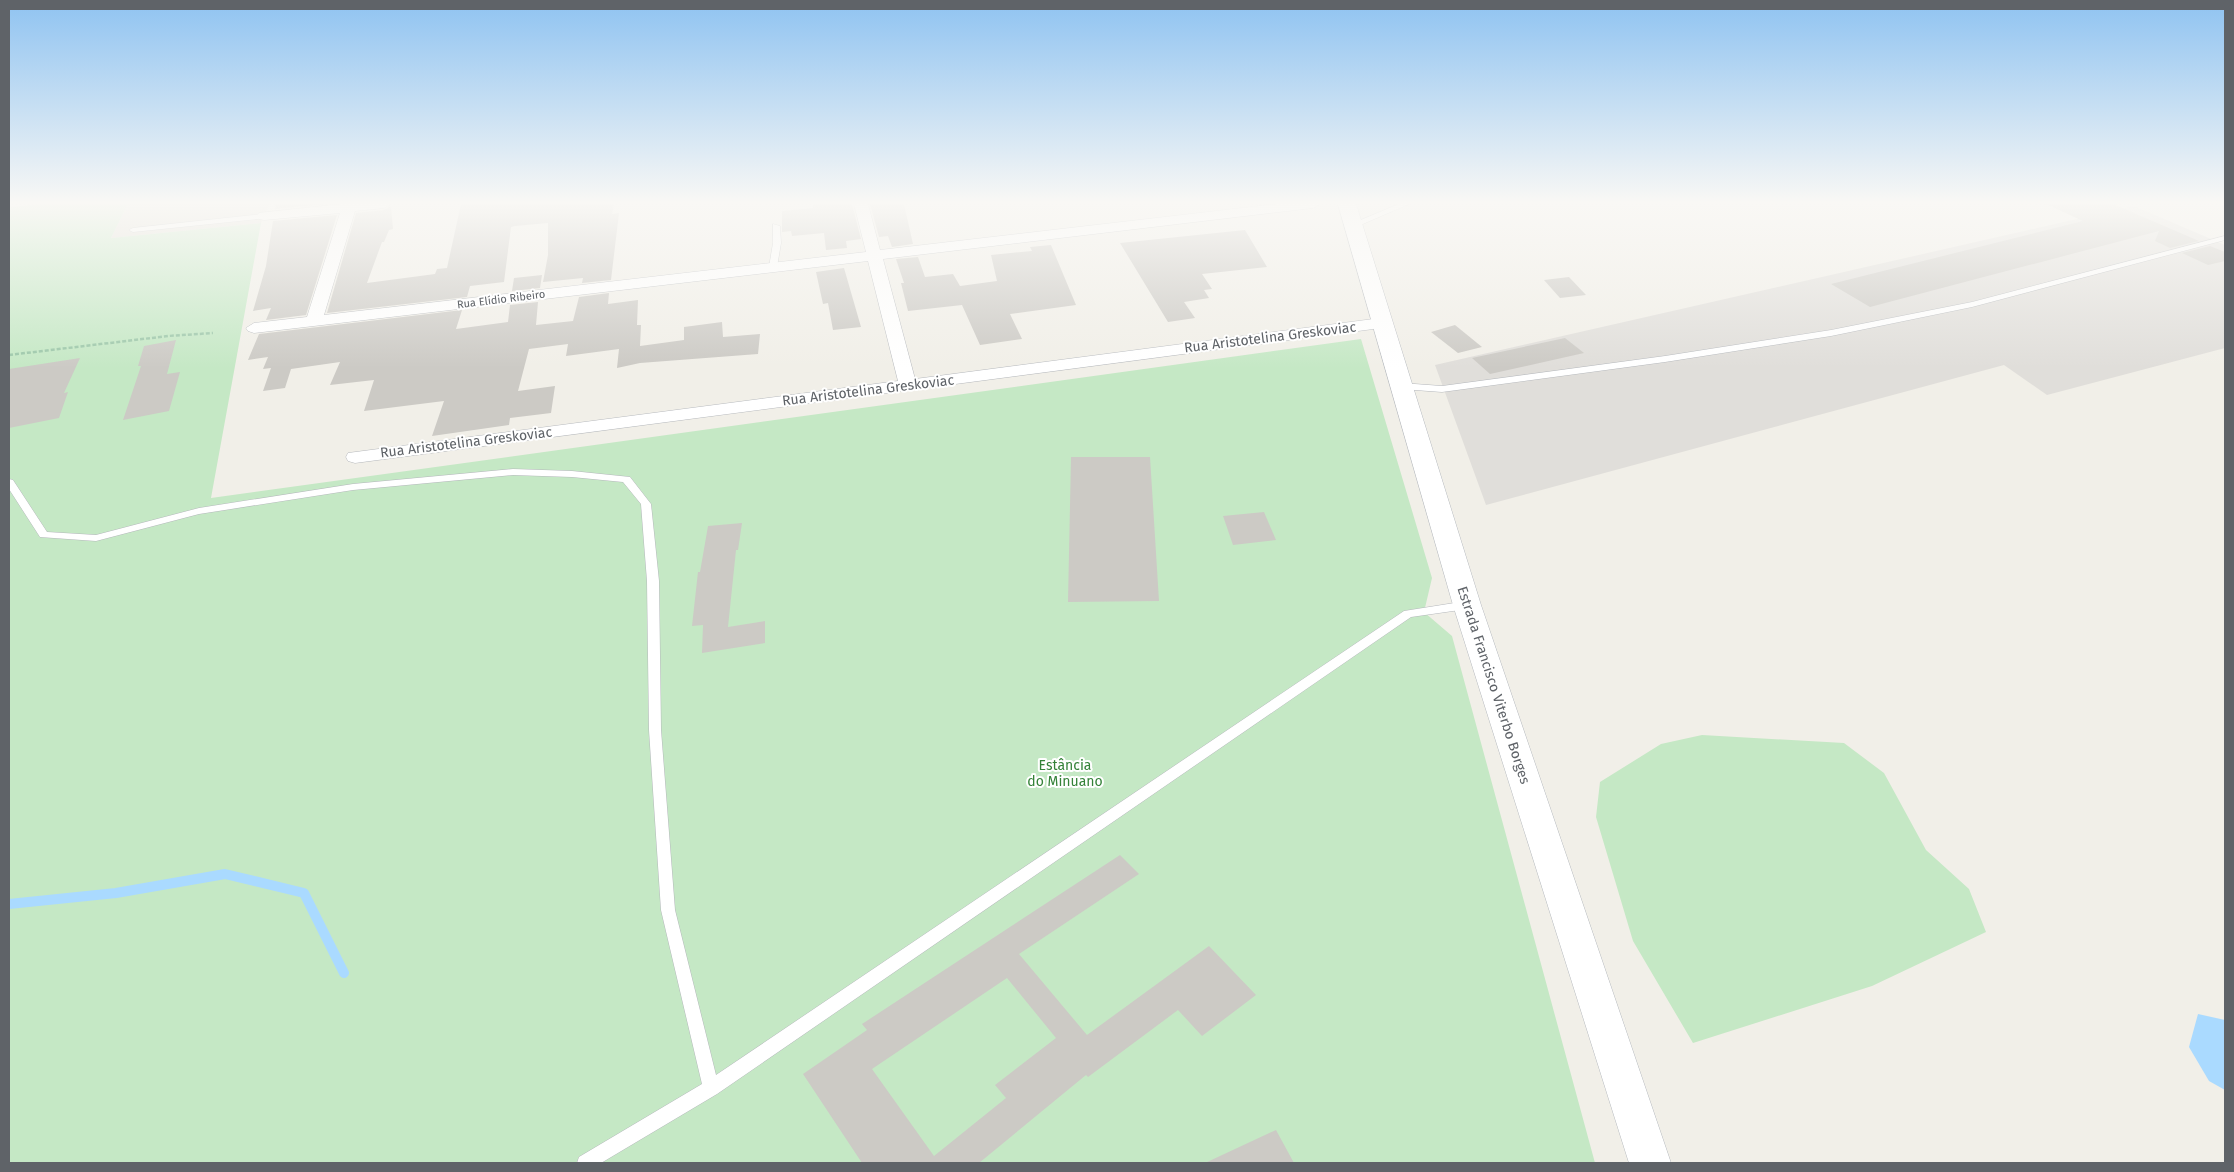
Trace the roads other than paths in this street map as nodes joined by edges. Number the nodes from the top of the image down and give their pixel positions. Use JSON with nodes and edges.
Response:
{"nodes":[{"id":1,"x":333,"y":259,"type":"edge"},
{"id":2,"x":774,"y":259,"type":"edge"},
{"id":3,"x":843,"y":259,"type":"edge"},
{"id":4,"x":875,"y":259,"type":"edge"},
{"id":5,"x":1363,"y":259,"type":"edge"},
{"id":6,"x":2148,"y":259,"type":"edge"},
{"id":7,"x":773,"y":267,"type":"junction"},
{"id":8,"x":314,"y":320,"type":"junction"},
{"id":9,"x":1381,"y":323,"type":"junction"},
{"id":10,"x":254,"y":328,"type":"dead end"},
{"id":11,"x":908,"y":385,"type":"junction"},
{"id":12,"x":1401,"y":386,"type":"junction"},
{"id":13,"x":355,"y":457,"type":"dead end"},
{"id":14,"x":9,"y":482,"type":"edge"},
{"id":15,"x":1467,"y":605,"type":"junction"},
{"id":16,"x":711,"y":1088,"type":"junction"},
{"id":17,"x":585,"y":1163,"type":"edge"},
{"id":18,"x":1650,"y":1163,"type":"edge"}],
"edges":[{"from":1,"to":8,"type":"street"},
{"from":2,"to":7,"type":"lane"},
{"from":3,"to":7,"type":"street","name":"Rua Elídio Ribeiro"},
{"from":4,"to":11,"type":"street"},
{"from":5,"to":9,"type":"street","name":"Estrada Francisco Viterbo Borges"},
{"from":6,"to":12,"type":"lane"},
{"from":7,"to":8,"type":"street","name":"Rua Elídio Ribeiro"},
{"from":8,"to":10,"type":"street","name":"Rua Elídio Ribeiro"},
{"from":9,"to":11,"type":"street","name":"Rua Aristotelina Greskoviac"},
{"from":9,"to":12,"type":"street","name":"Estrada Francisco Viterbo Borges"},
{"from":11,"to":13,"type":"street","name":"Rua Aristotelina Greskoviac"},
{"from":12,"to":15,"type":"street","name":"Estrada Francisco Viterbo Borges"},
{"from":14,"to":16,"type":"lane"},
{"from":15,"to":16,"type":"lane"},
{"from":15,"to":18,"type":"street","name":"Estrada Francisco Viterbo Borges"},
{"from":16,"to":17,"type":"lane"}]}
